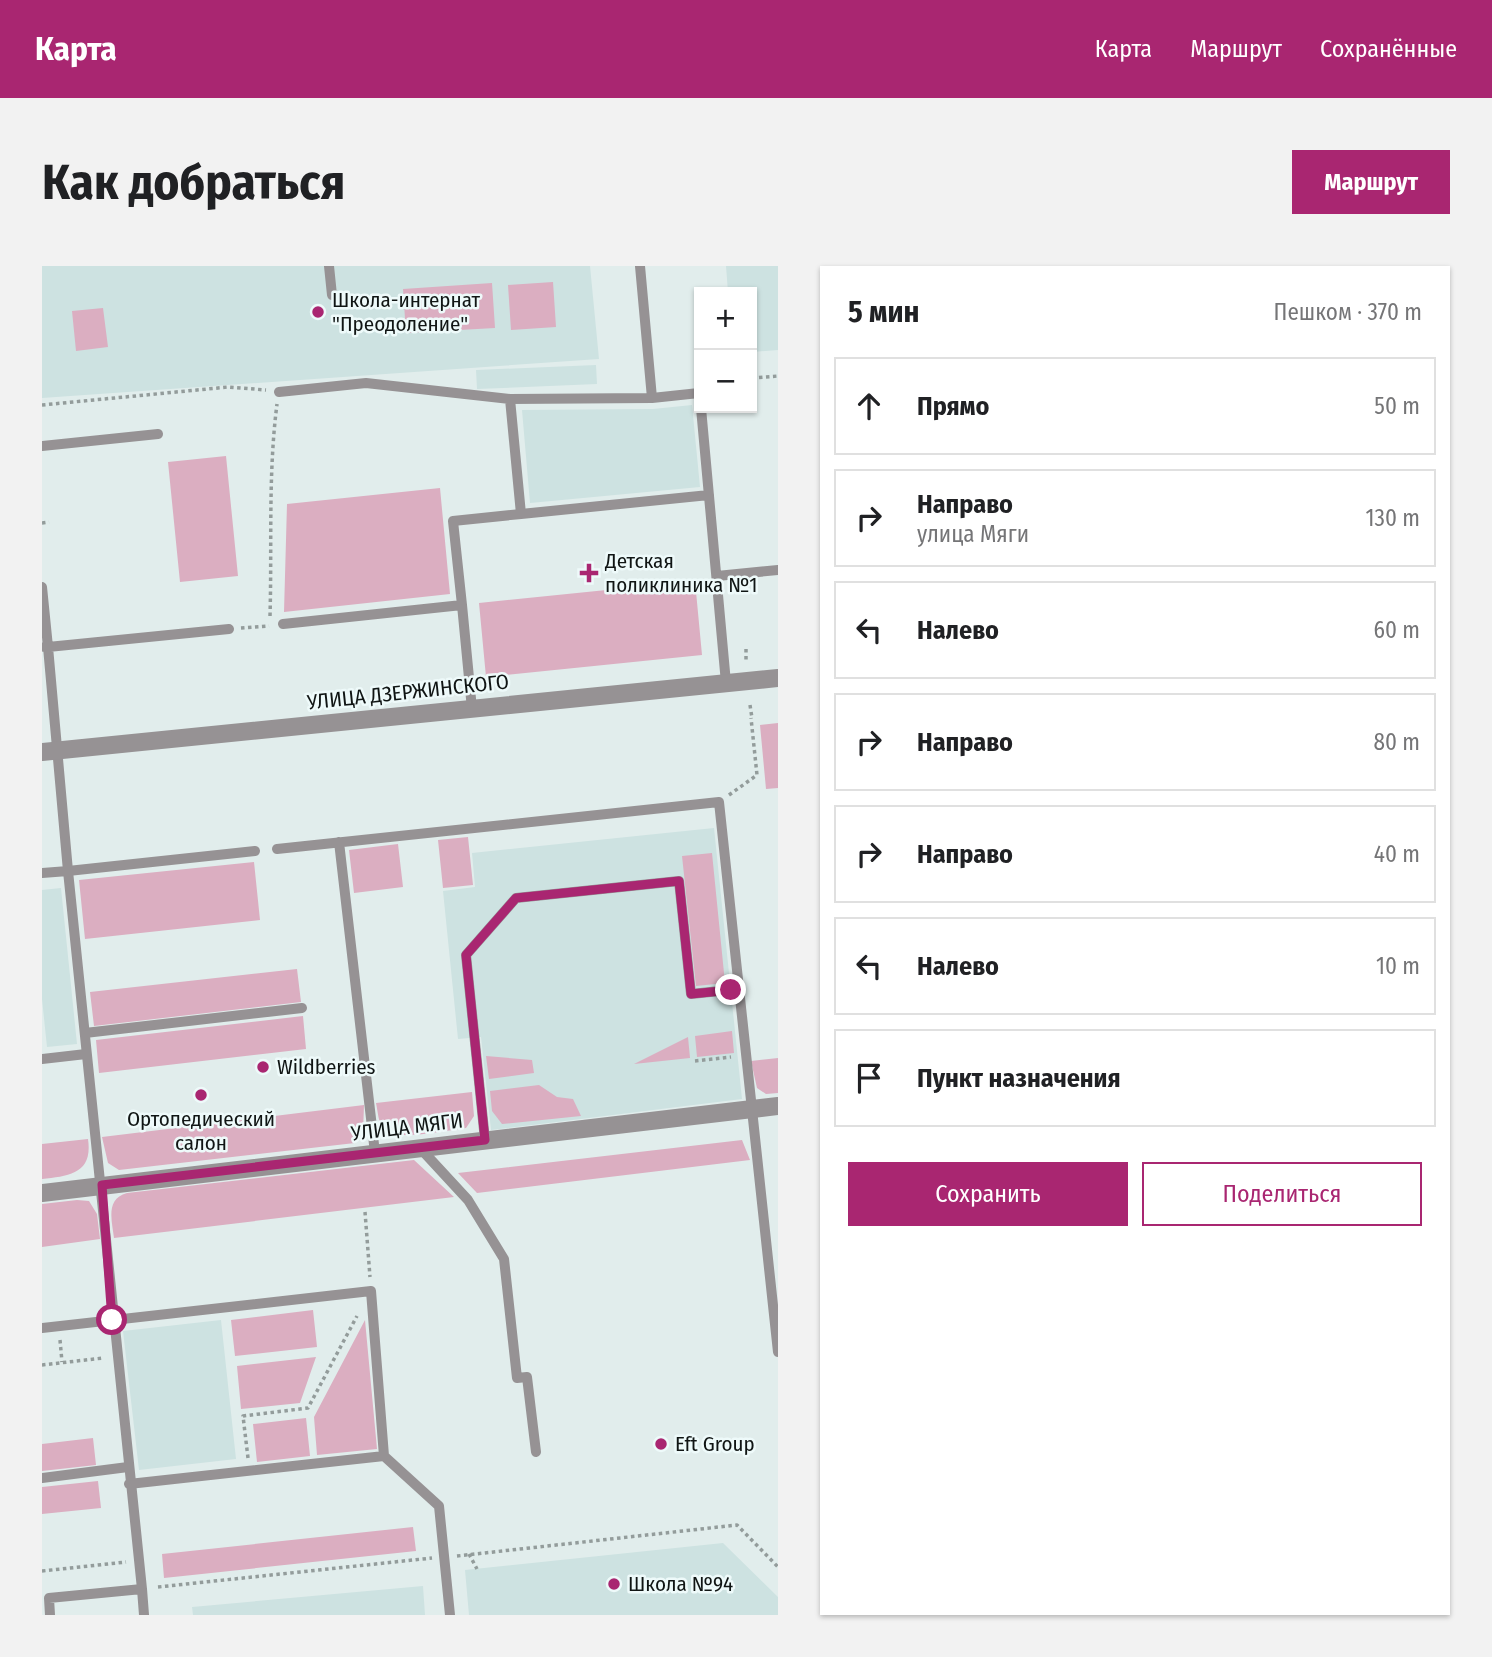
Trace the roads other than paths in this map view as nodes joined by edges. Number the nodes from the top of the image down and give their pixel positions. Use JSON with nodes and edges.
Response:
{"nodes":[{"id":1,"x":329,"y":266,"type":"edge"},
{"id":2,"x":640,"y":266,"type":"edge"},
{"id":3,"x":332,"y":295,"type":"dead end"},
{"id":4,"x":279,"y":391,"type":"road end"},
{"id":5,"x":694,"y":394,"type":"edge"},
{"id":6,"x":652,"y":398,"type":"junction"},
{"id":7,"x":510,"y":399,"type":"junction"},
{"id":8,"x":701,"y":413,"type":"edge"},
{"id":9,"x":158,"y":434,"type":"dead end"},
{"id":10,"x":42,"y":446,"type":"edge"},
{"id":11,"x":709,"y":495,"type":"junction"},
{"id":12,"x":521,"y":514,"type":"junction"},
{"id":13,"x":778,"y":570,"type":"edge"},
{"id":14,"x":716,"y":576,"type":"junction"},
{"id":15,"x":42,"y":587,"type":"edge"},
{"id":16,"x":462,"y":605,"type":"junction"},
{"id":17,"x":283,"y":624,"type":"dead end"},
{"id":18,"x":229,"y":629,"type":"road end"},
{"id":19,"x":45,"y":647,"type":"edge"},
{"id":20,"x":778,"y":678,"type":"edge"},
{"id":21,"x":726,"y":683,"type":"junction"},
{"id":22,"x":472,"y":709,"type":"junction"},
{"id":23,"x":50,"y":751,"type":"edge"},
{"id":24,"x":339,"y":842,"type":"junction"},
{"id":25,"x":277,"y":849,"type":"dead end"},
{"id":26,"x":255,"y":851,"type":"dead end"},
{"id":27,"x":68,"y":870,"type":"junction"},
{"id":28,"x":42,"y":873,"type":"edge"},
{"id":29,"x":739,"y":989,"type":"junction"},
{"id":30,"x":302,"y":1008,"type":"dead end"},
{"id":31,"x":85,"y":1033,"type":"junction"},
{"id":32,"x":86,"y":1054,"type":"junction"},
{"id":33,"x":42,"y":1059,"type":"edge"},
{"id":34,"x":778,"y":1106,"type":"edge"},
{"id":35,"x":750,"y":1109,"type":"junction"},
{"id":36,"x":485,"y":1140,"type":"junction"},
{"id":37,"x":420,"y":1148,"type":"junction"},
{"id":38,"x":375,"y":1153,"type":"junction"},
{"id":39,"x":102,"y":1185,"type":"junction"},
{"id":40,"x":42,"y":1193,"type":"edge"},
{"id":41,"x":112,"y":1320,"type":"junction"},
{"id":42,"x":42,"y":1328,"type":"edge"},
{"id":43,"x":778,"y":1352,"type":"edge"},
{"id":44,"x":536,"y":1452,"type":"dead end"},
{"id":45,"x":384,"y":1456,"type":"junction"},
{"id":46,"x":128,"y":1467,"type":"junction"},
{"id":47,"x":42,"y":1478,"type":"edge"},
{"id":48,"x":130,"y":1484,"type":"junction"},
{"id":49,"x":142,"y":1589,"type":"junction"},
{"id":50,"x":50,"y":1615,"type":"edge"},
{"id":51,"x":144,"y":1615,"type":"edge"},
{"id":52,"x":450,"y":1615,"type":"edge"}],
"edges":[{"from":1,"to":3,"type":"lane"},
{"from":2,"to":6,"type":"lane"},
{"from":4,"to":7,"type":"lane"},
{"from":5,"to":6,"type":"lane"},
{"from":6,"to":7,"type":"lane"},
{"from":7,"to":12,"type":"lane"},
{"from":8,"to":11,"type":"lane"},
{"from":9,"to":10,"type":"lane"},
{"from":11,"to":12,"type":"lane"},
{"from":11,"to":14,"type":"lane"},
{"from":12,"to":16,"type":"lane"},
{"from":13,"to":14,"type":"lane"},
{"from":14,"to":21,"type":"lane"},
{"from":15,"to":19,"type":"lane"},
{"from":16,"to":17,"type":"lane"},
{"from":16,"to":22,"type":"lane"},
{"from":18,"to":19,"type":"lane"},
{"from":19,"to":23,"type":"lane"},
{"from":20,"to":21,"type":"street","name":"УЛИЦА ДЗЕРЖИНСКОГО"},
{"from":21,"to":22,"type":"street","name":"УЛИЦА ДЗЕРЖИНСКОГО"},
{"from":22,"to":23,"type":"street","name":"УЛИЦА ДЗЕРЖИНСКОГО"},
{"from":23,"to":27,"type":"lane"},
{"from":24,"to":25,"type":"lane"},
{"from":24,"to":29,"type":"lane"},
{"from":24,"to":38,"type":"lane"},
{"from":26,"to":27,"type":"lane"},
{"from":27,"to":28,"type":"lane"},
{"from":27,"to":31,"type":"lane"},
{"from":29,"to":35,"type":"lane"},
{"from":29,"to":36,"type":"lane"},
{"from":30,"to":31,"type":"lane"},
{"from":31,"to":32,"type":"lane"},
{"from":32,"to":33,"type":"lane"},
{"from":32,"to":39,"type":"lane"},
{"from":34,"to":35,"type":"street","name":"УЛИЦА МЯГИ"},
{"from":35,"to":36,"type":"street","name":"УЛИЦА МЯГИ"},
{"from":35,"to":43,"type":"lane"},
{"from":36,"to":37,"type":"street","name":"УЛИЦА МЯГИ"},
{"from":37,"to":38,"type":"street","name":"УЛИЦА МЯГИ"},
{"from":37,"to":44,"type":"lane"},
{"from":38,"to":39,"type":"street","name":"УЛИЦА МЯГИ"},
{"from":39,"to":40,"type":"street","name":"УЛИЦА МЯГИ"},
{"from":39,"to":41,"type":"lane"},
{"from":41,"to":42,"type":"lane"},
{"from":41,"to":45,"type":"lane"},
{"from":41,"to":46,"type":"lane"},
{"from":45,"to":48,"type":"lane"},
{"from":45,"to":52,"type":"lane"},
{"from":46,"to":47,"type":"lane"},
{"from":46,"to":48,"type":"lane"},
{"from":48,"to":49,"type":"lane"},
{"from":49,"to":50,"type":"lane"},
{"from":49,"to":51,"type":"lane"}]}
